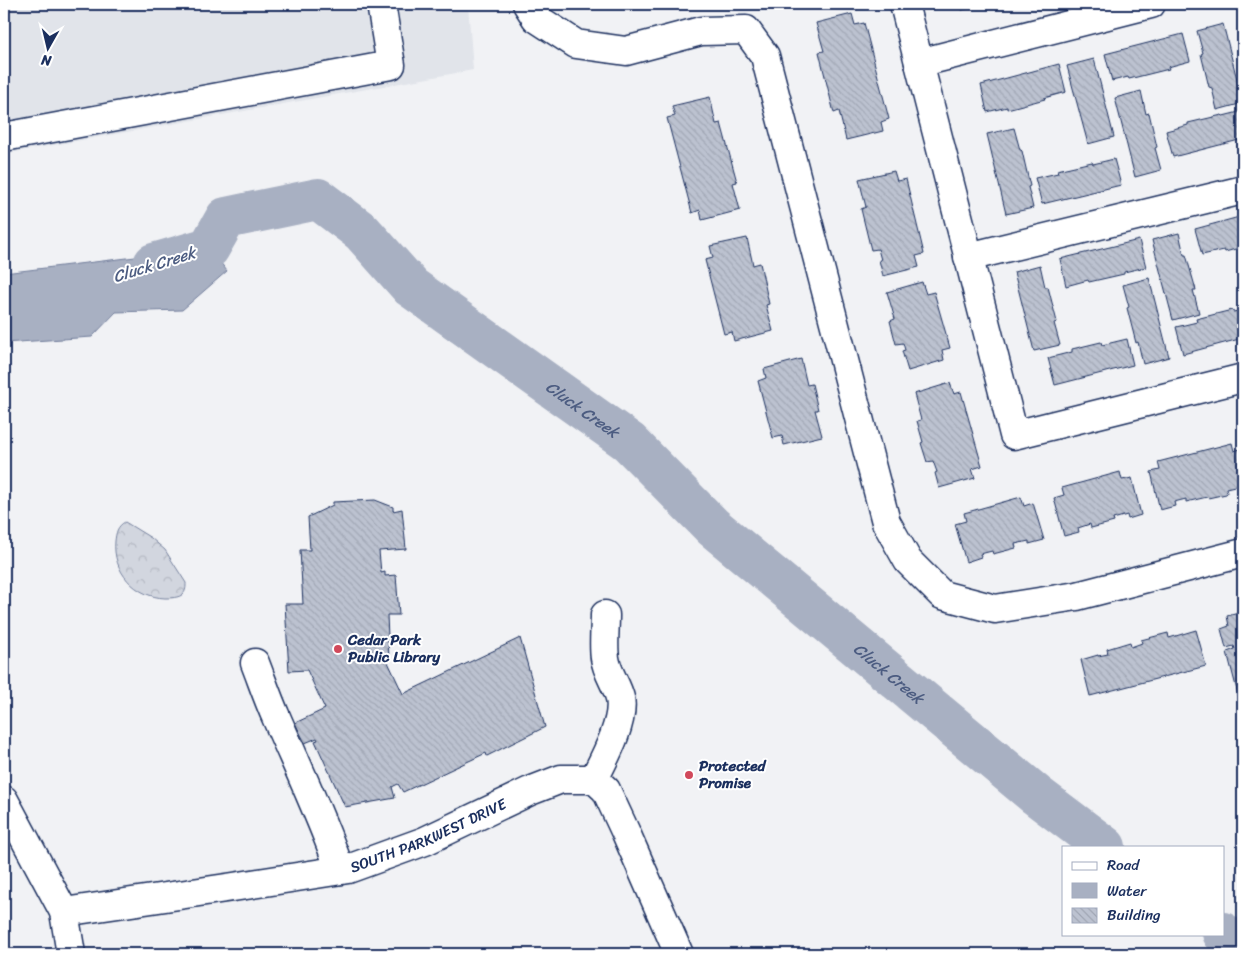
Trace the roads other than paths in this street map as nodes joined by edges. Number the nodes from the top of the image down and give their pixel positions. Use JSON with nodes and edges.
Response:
{"nodes":[{"id":1,"x":381,"y":4,"type":"edge"},
{"id":2,"x":527,"y":4,"type":"edge"},
{"id":3,"x":904,"y":4,"type":"edge"},
{"id":4,"x":1151,"y":4,"type":"edge"},
{"id":5,"x":919,"y":63,"type":"junction"},
{"id":6,"x":4,"y":137,"type":"edge"},
{"id":7,"x":1243,"y":190,"type":"edge"},
{"id":8,"x":968,"y":257,"type":"junction"},
{"id":9,"x":1243,"y":378,"type":"edge"},
{"id":10,"x":1243,"y":553,"type":"edge"},
{"id":11,"x":605,"y":615,"type":"dead end"},
{"id":12,"x":255,"y":663,"type":"dead end"},
{"id":13,"x":594,"y":779,"type":"junction"},
{"id":14,"x":4,"y":800,"type":"edge"},
{"id":15,"x":340,"y":870,"type":"junction"},
{"id":16,"x":64,"y":912,"type":"junction"},
{"id":17,"x":71,"y":954,"type":"edge"},
{"id":18,"x":679,"y":954,"type":"edge"}],
"edges":[{"from":1,"to":6,"type":"street"},
{"from":2,"to":10,"type":"street"},
{"from":3,"to":5,"type":"street"},
{"from":4,"to":5,"type":"street"},
{"from":5,"to":8,"type":"street"},
{"from":7,"to":8,"type":"street"},
{"from":8,"to":9,"type":"street"},
{"from":11,"to":13,"type":"street"},
{"from":12,"to":15,"type":"street"},
{"from":13,"to":15,"type":"street","name":"SOUTH PARKWEST DRIVE"},
{"from":13,"to":18,"type":"street"},
{"from":14,"to":16,"type":"street"},
{"from":15,"to":16,"type":"street","name":"SOUTH PARKWEST DRIVE"},
{"from":16,"to":17,"type":"street"}]}
